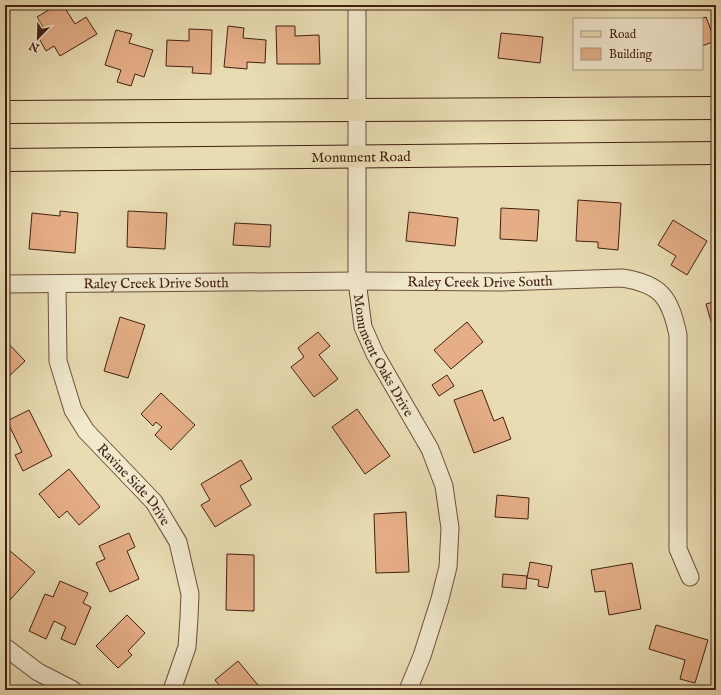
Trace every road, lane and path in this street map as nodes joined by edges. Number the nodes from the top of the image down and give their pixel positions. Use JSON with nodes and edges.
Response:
{"nodes":[{"id":1,"x":357,"y":5,"type":"edge"},
{"id":2,"x":716,"y":108,"type":"edge"},
{"id":3,"x":357,"y":109,"type":"junction"},
{"id":4,"x":5,"y":112,"type":"edge"},
{"id":5,"x":716,"y":154,"type":"edge"},
{"id":6,"x":357,"y":157,"type":"junction"},
{"id":7,"x":5,"y":160,"type":"edge"},
{"id":8,"x":357,"y":281,"type":"junction"},
{"id":9,"x":5,"y":284,"type":"edge"},
{"id":10,"x":57,"y":284,"type":"junction"},
{"id":11,"x":690,"y":577,"type":"dead end"},
{"id":12,"x":5,"y":647,"type":"edge"},
{"id":13,"x":73,"y":690,"type":"edge"},
{"id":14,"x":172,"y":690,"type":"edge"},
{"id":15,"x":408,"y":690,"type":"edge"}],
"edges":[{"from":1,"to":3,"type":"street","name":"Monument Oaks Drive"},
{"from":2,"to":3,"type":"main road"},
{"from":3,"to":4,"type":"main road"},
{"from":3,"to":6,"type":"street","name":"Monument Oaks Drive"},
{"from":5,"to":6,"type":"main road","name":"Monument Road"},
{"from":6,"to":7,"type":"main road","name":"Monument Road"},
{"from":6,"to":8,"type":"street","name":"Monument Oaks Drive"},
{"from":8,"to":10,"type":"street","name":"Raley Creek Drive South"},
{"from":8,"to":11,"type":"street","name":"Raley Creek Drive South"},
{"from":8,"to":15,"type":"street","name":"Monument Oaks Drive"},
{"from":9,"to":10,"type":"street","name":"Raley Creek Drive South"},
{"from":10,"to":14,"type":"street","name":"Ravine Side Drive"},
{"from":12,"to":13,"type":"street"}]}
